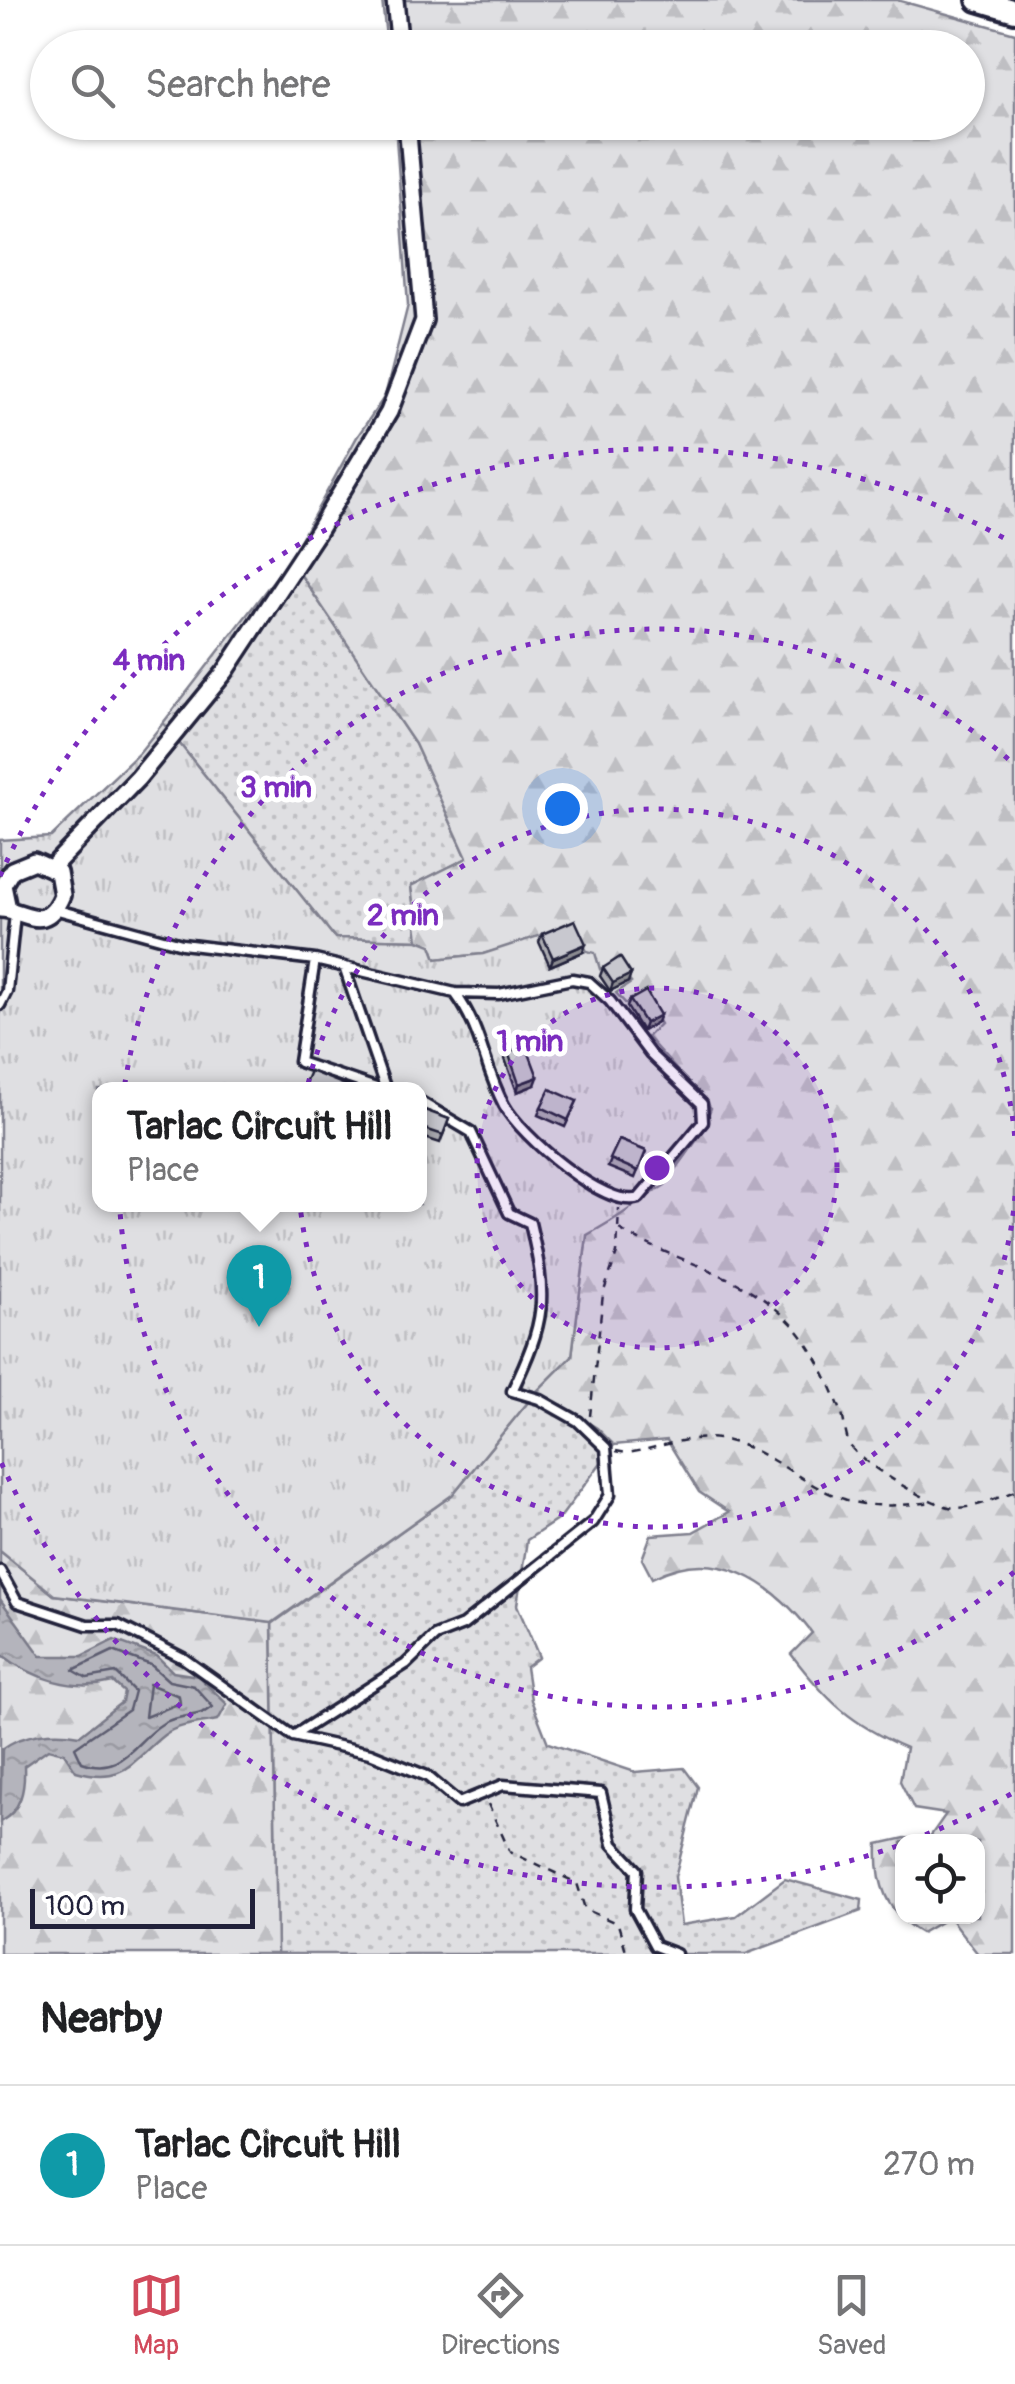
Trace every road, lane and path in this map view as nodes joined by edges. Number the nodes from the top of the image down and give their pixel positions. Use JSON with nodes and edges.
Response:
{"nodes":[{"id":1,"x":395,"y":0,"type":"edge"},
{"id":2,"x":978,"y":0,"type":"edge"},
{"id":3,"x":1015,"y":11,"type":"edge"},
{"id":4,"x":398,"y":30,"type":"edge"},
{"id":5,"x":409,"y":140,"type":"edge"},
{"id":6,"x":52,"y":867,"type":"junction"},
{"id":7,"x":54,"y":909,"type":"junction"},
{"id":8,"x":7,"y":911,"type":"edge"},
{"id":9,"x":315,"y":960,"type":"junction"},
{"id":10,"x":344,"y":967,"type":"junction"},
{"id":11,"x":454,"y":993,"type":"junction"},
{"id":12,"x":0,"y":1005,"type":"edge"},
{"id":13,"x":360,"y":1082,"type":"edge"},
{"id":14,"x":381,"y":1082,"type":"edge"},
{"id":15,"x":427,"y":1106,"type":"edge"},
{"id":16,"x":620,"y":1201,"type":"junction"},
{"id":17,"x":618,"y":1228,"type":"junction"},
{"id":18,"x":593,"y":1432,"type":"junction"},
{"id":19,"x":606,"y":1448,"type":"junction"},
{"id":20,"x":1015,"y":1491,"type":"edge"},
{"id":21,"x":937,"y":1502,"type":"junction"},
{"id":22,"x":0,"y":1571,"type":"edge"},
{"id":23,"x":294,"y":1736,"type":"junction"},
{"id":24,"x":483,"y":1793,"type":"junction"},
{"id":25,"x":627,"y":1954,"type":"edge"},
{"id":26,"x":676,"y":1954,"type":"edge"}],
"edges":[{"from":1,"to":4,"type":"street"},
{"from":2,"to":3,"type":"main road"},
{"from":5,"to":6,"type":"street"},
{"from":6,"to":7,"type":"street"},
{"from":6,"to":8,"type":"street"},
{"from":7,"to":8,"type":"street"},
{"from":7,"to":9,"type":"lane"},
{"from":8,"to":12,"type":"lane"},
{"from":9,"to":10,"type":"lane"},
{"from":9,"to":13,"type":"lane"},
{"from":10,"to":11,"type":"lane"},
{"from":10,"to":14,"type":"lane"},
{"from":11,"to":16,"type":"lane"},
{"from":11,"to":16,"type":"lane"},
{"from":15,"to":18,"type":"lane"},
{"from":16,"to":17,"type":"path"},
{"from":17,"to":18,"type":"path"},
{"from":17,"to":21,"type":"path"},
{"from":18,"to":19,"type":"lane"},
{"from":19,"to":21,"type":"path"},
{"from":19,"to":23,"type":"lane"},
{"from":20,"to":21,"type":"path"},
{"from":22,"to":23,"type":"lane"},
{"from":23,"to":24,"type":"lane"},
{"from":24,"to":25,"type":"path"},
{"from":24,"to":26,"type":"lane"}]}
